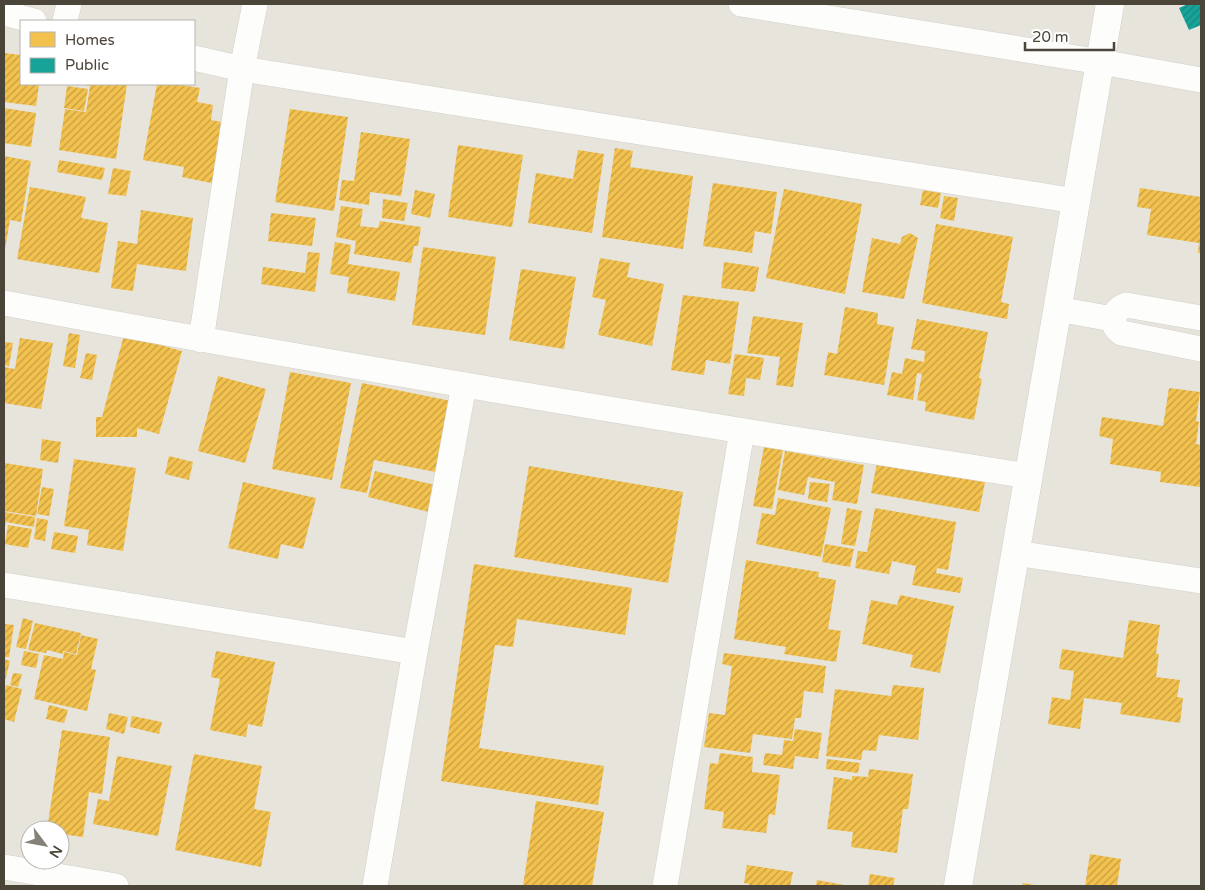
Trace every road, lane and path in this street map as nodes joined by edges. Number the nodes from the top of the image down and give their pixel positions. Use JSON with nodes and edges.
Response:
{"nodes":[{"id":1,"x":69,"y":4,"type":"edge"},
{"id":2,"x":255,"y":4,"type":"edge"},
{"id":3,"x":741,"y":4,"type":"edge"},
{"id":4,"x":1110,"y":4,"type":"edge"},
{"id":5,"x":4,"y":13,"type":"edge"},
{"id":6,"x":30,"y":20,"type":"edge"},
{"id":7,"x":65,"y":20,"type":"edge"},
{"id":8,"x":195,"y":58,"type":"edge"},
{"id":9,"x":1100,"y":62,"type":"junction"},
{"id":10,"x":242,"y":69,"type":"junction"},
{"id":11,"x":1201,"y":80,"type":"edge"},
{"id":12,"x":1076,"y":201,"type":"junction"},
{"id":13,"x":4,"y":303,"type":"edge"},
{"id":14,"x":1058,"y":309,"type":"junction"},
{"id":15,"x":1201,"y":318,"type":"edge"},
{"id":16,"x":1113,"y":319,"type":"junction"},
{"id":17,"x":201,"y":340,"type":"junction"},
{"id":18,"x":1201,"y":349,"type":"edge"},
{"id":19,"x":464,"y":385,"type":"junction"},
{"id":20,"x":742,"y":431,"type":"junction"},
{"id":21,"x":1028,"y":476,"type":"junction"},
{"id":22,"x":1016,"y":553,"type":"junction"},
{"id":23,"x":1201,"y":581,"type":"edge"},
{"id":24,"x":4,"y":585,"type":"edge"},
{"id":25,"x":415,"y":652,"type":"junction"},
{"id":26,"x":4,"y":867,"type":"edge"},
{"id":27,"x":108,"y":886,"type":"edge"},
{"id":28,"x":375,"y":886,"type":"edge"},
{"id":29,"x":665,"y":886,"type":"edge"},
{"id":30,"x":958,"y":886,"type":"edge"}],
"edges":[{"from":1,"to":7,"type":"street"},
{"from":2,"to":10,"type":"street"},
{"from":3,"to":9,"type":"street"},
{"from":4,"to":9,"type":"street"},
{"from":5,"to":6,"type":"street"},
{"from":8,"to":10,"type":"street"},
{"from":9,"to":11,"type":"street"},
{"from":9,"to":12,"type":"street"},
{"from":10,"to":12,"type":"street"},
{"from":10,"to":17,"type":"street"},
{"from":12,"to":14,"type":"street"},
{"from":13,"to":17,"type":"street"},
{"from":14,"to":16,"type":"street"},
{"from":14,"to":21,"type":"street"},
{"from":15,"to":16,"type":"street"},
{"from":16,"to":18,"type":"street"},
{"from":17,"to":19,"type":"street"},
{"from":19,"to":20,"type":"street"},
{"from":19,"to":25,"type":"street"},
{"from":20,"to":21,"type":"street"},
{"from":20,"to":29,"type":"street"},
{"from":21,"to":22,"type":"street"},
{"from":22,"to":23,"type":"street"},
{"from":22,"to":30,"type":"street"},
{"from":24,"to":25,"type":"street"},
{"from":25,"to":28,"type":"street"},
{"from":26,"to":27,"type":"street"}]}
